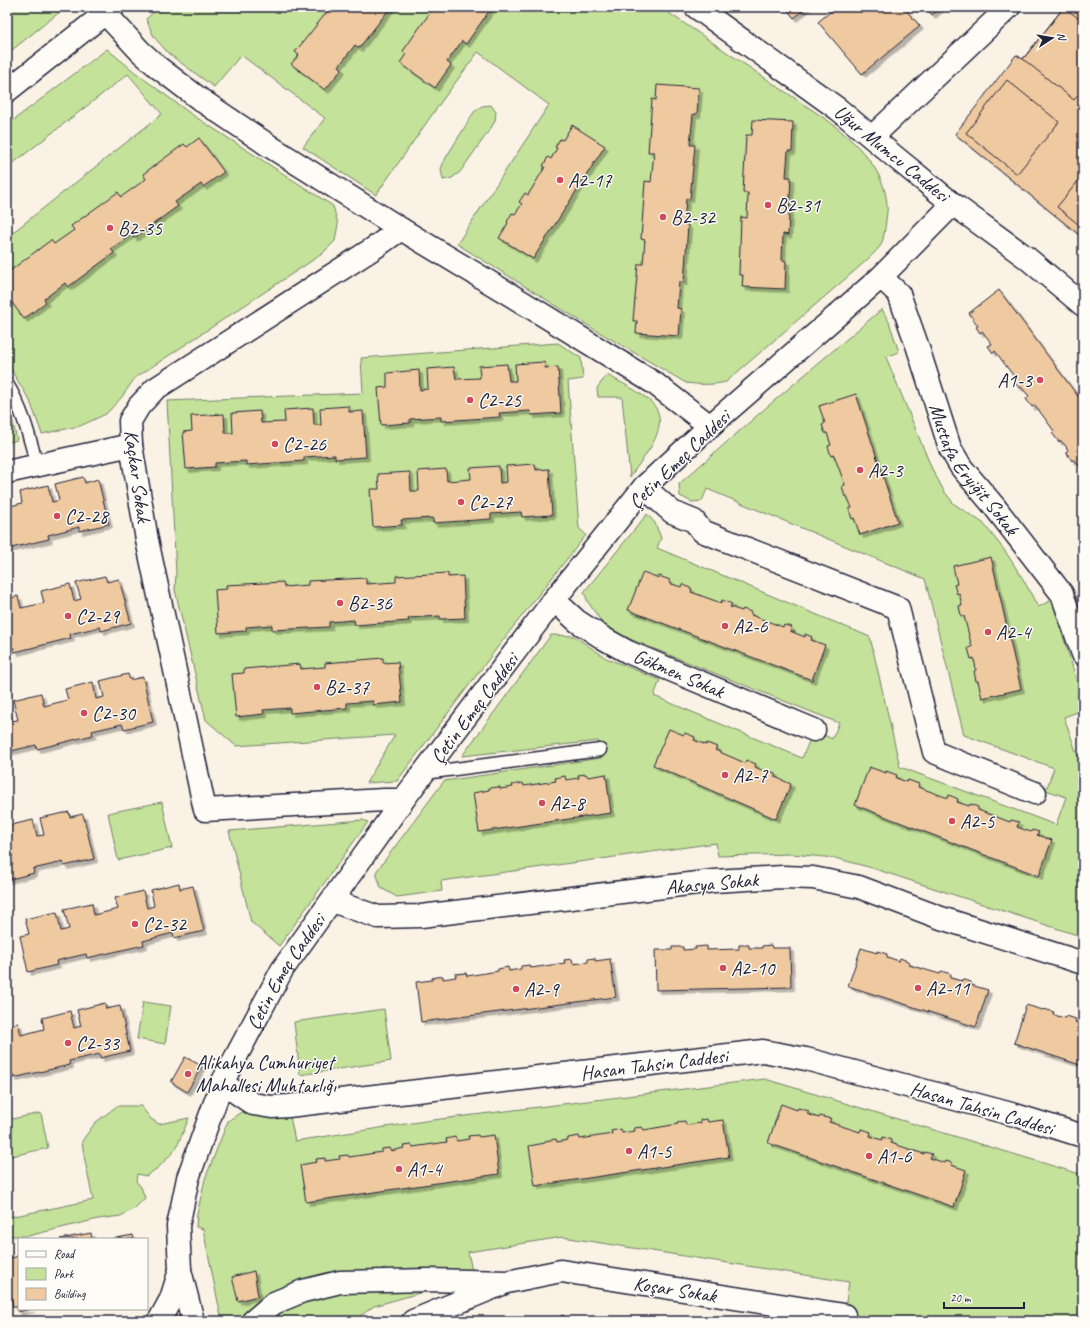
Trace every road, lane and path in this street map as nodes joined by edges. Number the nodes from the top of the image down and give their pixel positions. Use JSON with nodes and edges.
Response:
{"nodes":[{"id":1,"x":696,"y":7,"type":"edge"},
{"id":2,"x":1009,"y":7,"type":"edge"},
{"id":3,"x":109,"y":10,"type":"edge"},
{"id":4,"x":7,"y":91,"type":"edge"},
{"id":5,"x":872,"y":137,"type":"junction"},
{"id":6,"x":953,"y":204,"type":"junction"},
{"id":7,"x":400,"y":229,"type":"junction"},
{"id":8,"x":881,"y":277,"type":"junction"},
{"id":9,"x":1082,"y":302,"type":"edge"},
{"id":10,"x":7,"y":384,"type":"edge"},
{"id":11,"x":710,"y":426,"type":"junction"},
{"id":12,"x":131,"y":445,"type":"junction"},
{"id":13,"x":37,"y":465,"type":"junction"},
{"id":14,"x":7,"y":472,"type":"edge"},
{"id":15,"x":644,"y":487,"type":"junction"},
{"id":16,"x":554,"y":600,"type":"junction"},
{"id":17,"x":1083,"y":654,"type":"edge"},
{"id":18,"x":814,"y":730,"type":"dead end"},
{"id":19,"x":600,"y":750,"type":"dead end"},
{"id":20,"x":425,"y":773,"type":"junction"},
{"id":21,"x":1035,"y":793,"type":"dead end"},
{"id":22,"x":403,"y":800,"type":"junction"},
{"id":23,"x":332,"y":901,"type":"junction"},
{"id":24,"x":1083,"y":964,"type":"edge"},
{"id":25,"x":222,"y":1083,"type":"junction"},
{"id":26,"x":1083,"y":1136,"type":"edge"},
{"id":27,"x":180,"y":1270,"type":"junction"},
{"id":28,"x":507,"y":1282,"type":"junction"},
{"id":29,"x":844,"y":1315,"type":"dead end"},
{"id":30,"x":159,"y":1321,"type":"edge"},
{"id":31,"x":193,"y":1321,"type":"edge"},
{"id":32,"x":253,"y":1321,"type":"edge"},
{"id":33,"x":413,"y":1321,"type":"edge"}],
"edges":[{"from":1,"to":5,"type":"street","name":"Uğur Mumcu Caddesi"},
{"from":2,"to":5,"type":"street"},
{"from":3,"to":4,"type":"street"},
{"from":3,"to":7,"type":"street"},
{"from":5,"to":6,"type":"street","name":"Uğur Mumcu Caddesi"},
{"from":6,"to":8,"type":"street","name":"Çetin Emeç Caddesi"},
{"from":6,"to":9,"type":"street","name":"Uğur Mumcu Caddesi"},
{"from":7,"to":11,"type":"street"},
{"from":7,"to":12,"type":"street","name":"Kaçkar Sokak"},
{"from":8,"to":11,"type":"street","name":"Çetin Emeç Caddesi"},
{"from":8,"to":17,"type":"street","name":"Mustafa Eryiğit Sokak"},
{"from":10,"to":13,"type":"lane"},
{"from":11,"to":15,"type":"street","name":"Çetin Emeç Caddesi"},
{"from":12,"to":13,"type":"street"},
{"from":12,"to":22,"type":"street","name":"Kaçkar Sokak"},
{"from":13,"to":14,"type":"street"},
{"from":15,"to":16,"type":"street","name":"Çetin Emeç Caddesi"},
{"from":15,"to":21,"type":"street"},
{"from":16,"to":18,"type":"street","name":"Gökmen Sokak"},
{"from":16,"to":20,"type":"street","name":"Çetin Emeç Caddesi"},
{"from":19,"to":20,"type":"lane"},
{"from":20,"to":22,"type":"street","name":"Çetin Emeç Caddesi"},
{"from":22,"to":23,"type":"street","name":"Çetin Emeç Caddesi"},
{"from":23,"to":24,"type":"street","name":"Akasya Sokak"},
{"from":23,"to":25,"type":"street","name":"Çetin Emeç Caddesi"},
{"from":25,"to":26,"type":"street","name":"Hasan Tahsin Caddesi"},
{"from":25,"to":27,"type":"street","name":"Çetin Emeç Caddesi"},
{"from":27,"to":30,"type":"street"},
{"from":27,"to":31,"type":"street","name":"Çetin Emeç Caddesi"},
{"from":28,"to":29,"type":"street","name":"Koşar Sokak"},
{"from":28,"to":32,"type":"street","name":"Koşar Sokak"},
{"from":28,"to":33,"type":"street","name":"Koşar Sokak"}]}
